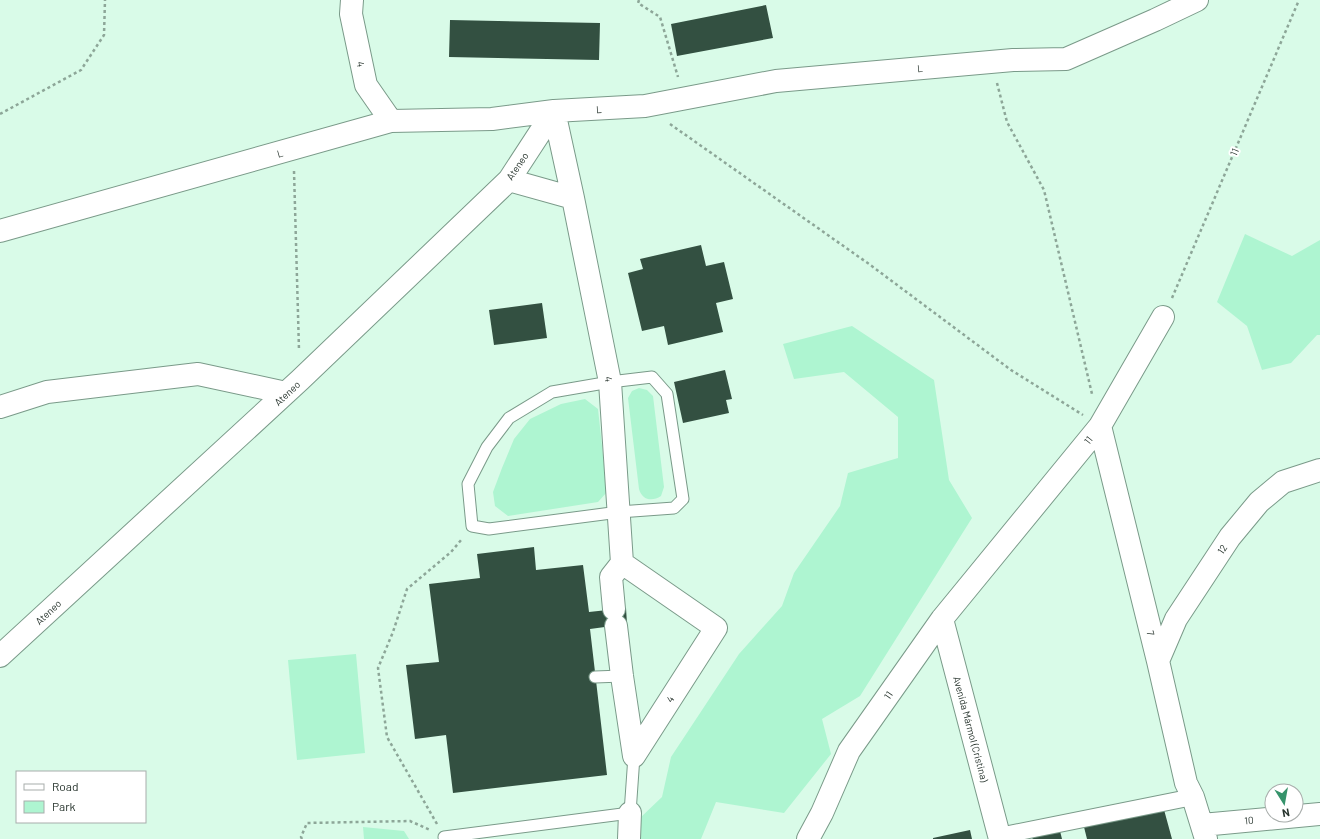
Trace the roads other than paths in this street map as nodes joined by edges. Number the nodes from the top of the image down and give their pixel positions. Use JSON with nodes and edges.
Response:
{"nodes":[{"id":1,"x":352,"y":0,"type":"edge"},
{"id":2,"x":1197,"y":0,"type":"edge"},
{"id":3,"x":554,"y":111,"type":"junction"},
{"id":4,"x":392,"y":121,"type":"junction"},
{"id":5,"x":509,"y":180,"type":"junction"},
{"id":6,"x":573,"y":198,"type":"junction"},
{"id":7,"x":0,"y":231,"type":"edge"},
{"id":8,"x":1164,"y":317,"type":"road end"},
{"id":9,"x":610,"y":382,"type":"junction"},
{"id":10,"x":293,"y":387,"type":"junction"},
{"id":11,"x":0,"y":407,"type":"edge"},
{"id":12,"x":1100,"y":426,"type":"junction"},
{"id":13,"x":1320,"y":470,"type":"edge"},
{"id":14,"x":619,"y":512,"type":"junction"},
{"id":15,"x":622,"y":563,"type":"junction"},
{"id":16,"x":942,"y":619,"type":"junction"},
{"id":17,"x":0,"y":656,"type":"edge"},
{"id":18,"x":1158,"y":661,"type":"junction"},
{"id":19,"x":622,"y":676,"type":"junction"},
{"id":20,"x":596,"y":677,"type":"dead end"},
{"id":21,"x":634,"y":756,"type":"junction"},
{"id":22,"x":1193,"y":797,"type":"junction"},
{"id":23,"x":630,"y":813,"type":"junction"},
{"id":24,"x":1320,"y":814,"type":"edge"},
{"id":25,"x":1204,"y":832,"type":"edge"},
{"id":26,"x":444,"y":836,"type":"road end"},
{"id":27,"x":999,"y":838,"type":"edge"},
{"id":28,"x":629,"y":839,"type":"edge"},
{"id":29,"x":808,"y":839,"type":"edge"}],
"edges":[{"from":1,"to":4,"type":"street","name":"4"},
{"from":2,"to":3,"type":"street","name":"L"},
{"from":3,"to":4,"type":"street","name":"L"},
{"from":3,"to":5,"type":"street","name":"Ateneo"},
{"from":3,"to":6,"type":"street","name":"4"},
{"from":4,"to":7,"type":"street","name":"L"},
{"from":5,"to":6,"type":"street"},
{"from":5,"to":10,"type":"street","name":"Ateneo"},
{"from":6,"to":9,"type":"street","name":"4"},
{"from":8,"to":12,"type":"street","name":"11"},
{"from":9,"to":14,"type":"street","name":"4"},
{"from":9,"to":14,"type":"lane"},
{"from":9,"to":14,"type":"lane"},
{"from":10,"to":11,"type":"street"},
{"from":10,"to":17,"type":"street","name":"Ateneo"},
{"from":12,"to":16,"type":"street","name":"11"},
{"from":12,"to":18,"type":"street","name":"7"},
{"from":13,"to":18,"type":"street","name":"12"},
{"from":14,"to":15,"type":"street","name":"4"},
{"from":15,"to":19,"type":"street"},
{"from":15,"to":21,"type":"street","name":"4"},
{"from":16,"to":27,"type":"street","name":"Avenida Mármol (Cristina)"},
{"from":16,"to":29,"type":"street","name":"11"},
{"from":18,"to":22,"type":"street","name":"7"},
{"from":19,"to":20,"type":"lane"},
{"from":19,"to":21,"type":"street"},
{"from":21,"to":23,"type":"lane"},
{"from":22,"to":25,"type":"street","name":"7"},
{"from":22,"to":27,"type":"street"},
{"from":23,"to":26,"type":"lane"},
{"from":23,"to":28,"type":"street"},
{"from":24,"to":25,"type":"street","name":"10"}]}
